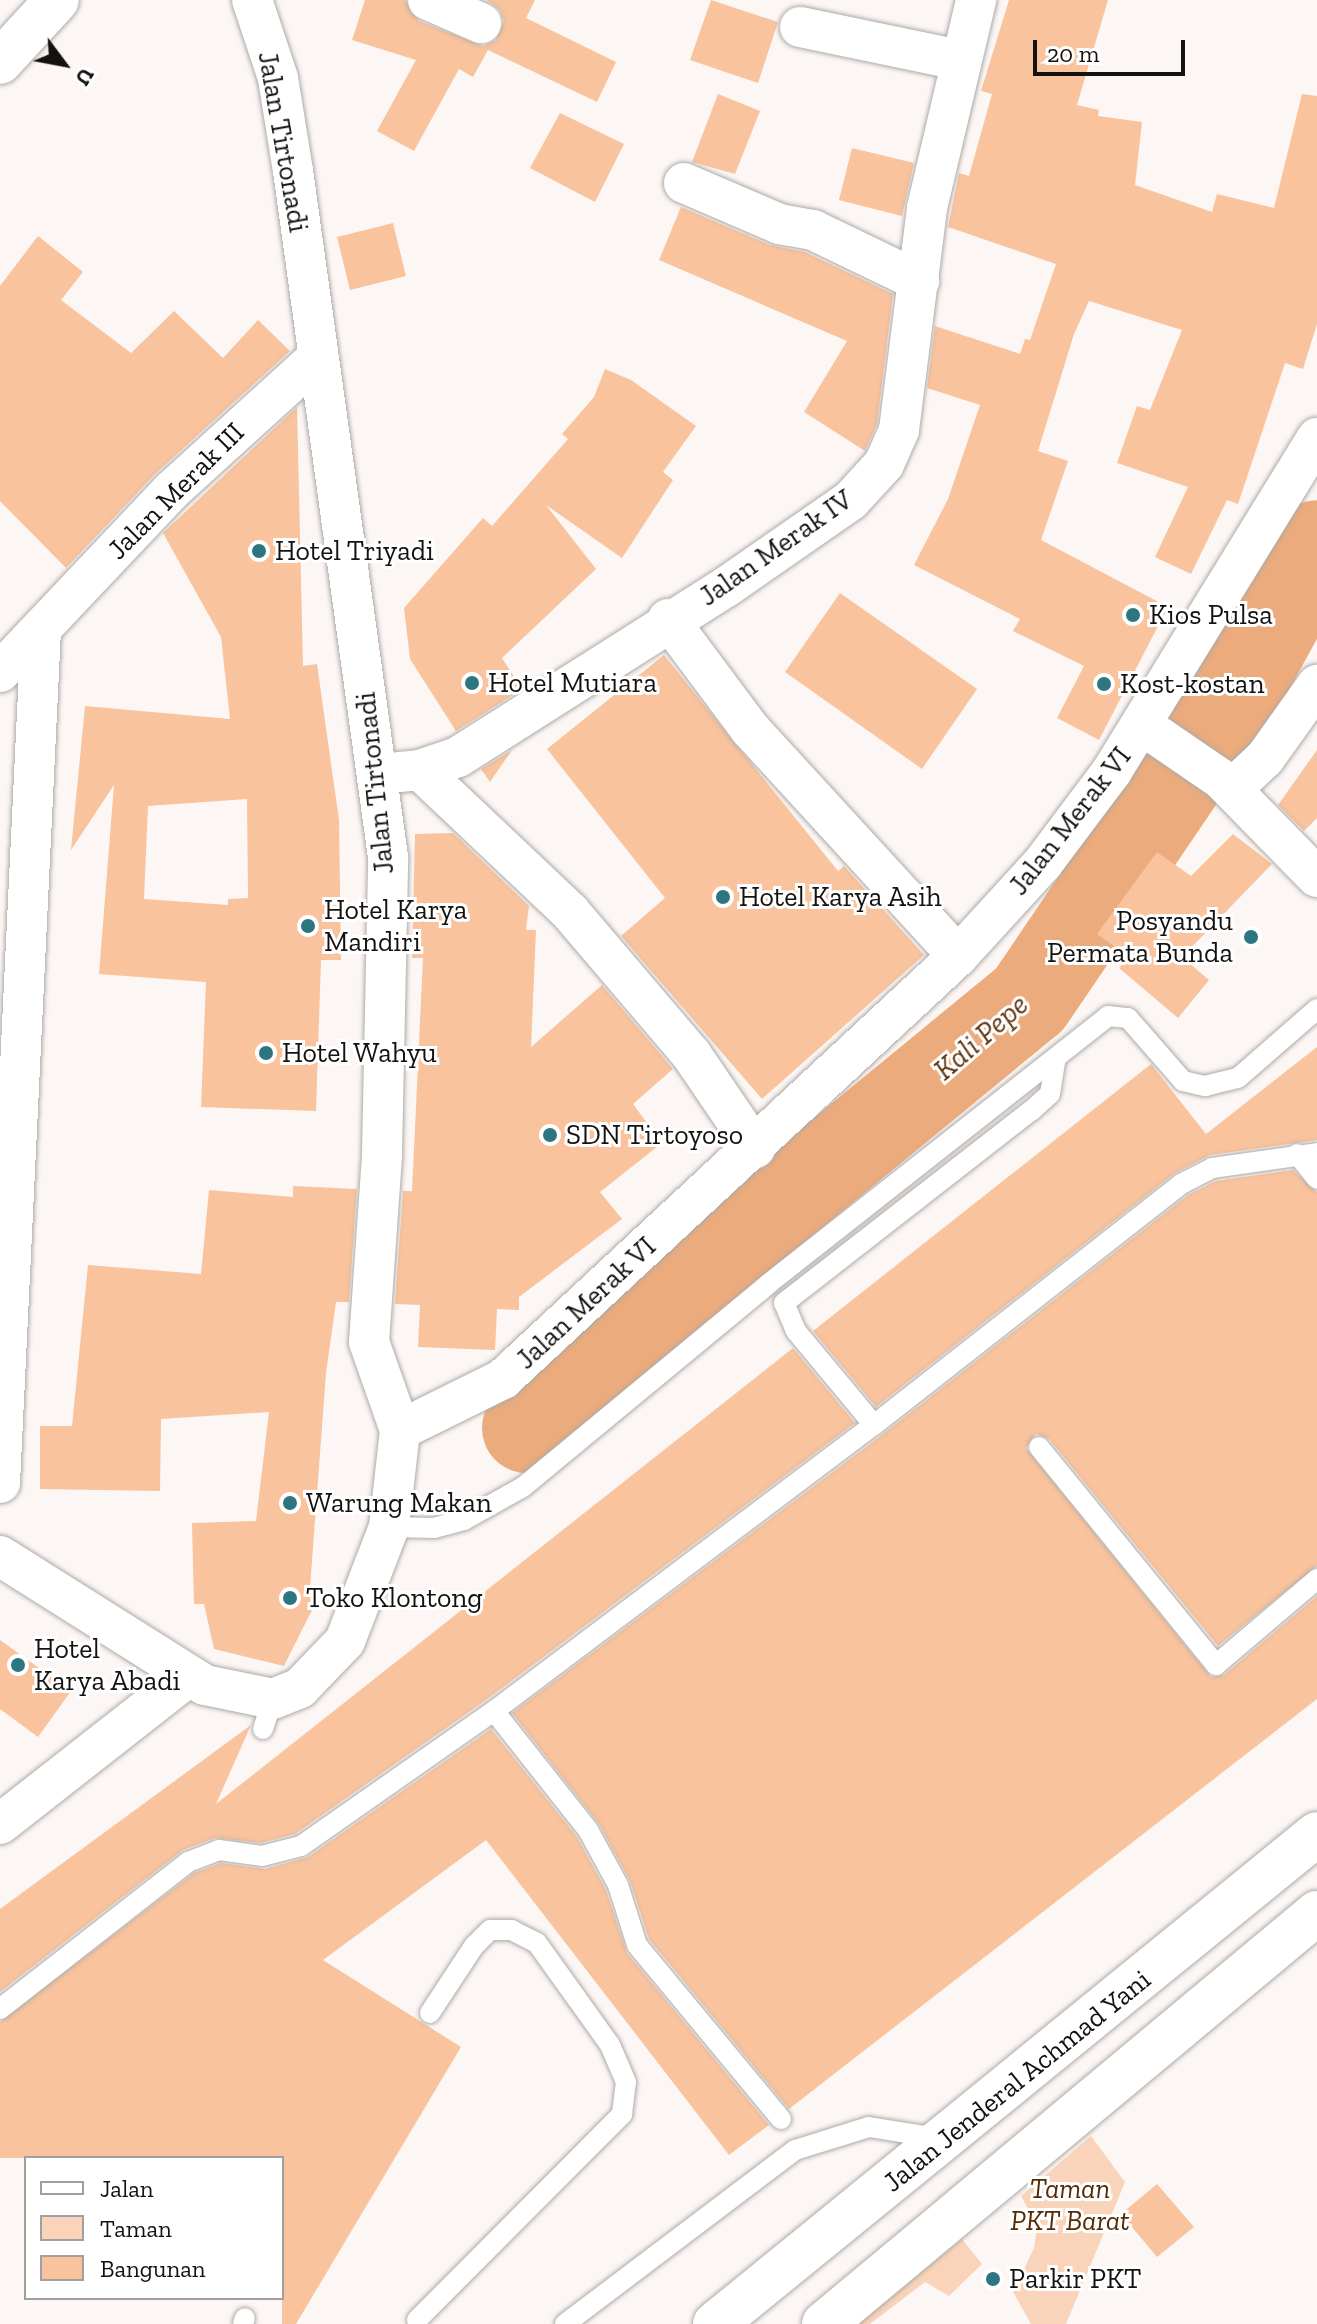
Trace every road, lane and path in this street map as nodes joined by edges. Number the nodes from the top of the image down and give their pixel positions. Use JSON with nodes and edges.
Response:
{"nodes":[{"id":1,"x":57,"y":0,"type":"edge"},
{"id":2,"x":252,"y":0,"type":"edge"},
{"id":3,"x":428,"y":0,"type":"edge"},
{"id":4,"x":976,"y":0,"type":"edge"},
{"id":5,"x":481,"y":23,"type":"dead end"},
{"id":6,"x":800,"y":27,"type":"dead end"},
{"id":7,"x":960,"y":60,"type":"junction"},
{"id":8,"x":0,"y":62,"type":"edge"},
{"id":9,"x":684,"y":183,"type":"dead end"},
{"id":10,"x":919,"y":281,"type":"junction"},
{"id":11,"x":316,"y":359,"type":"junction"},
{"id":12,"x":1317,"y":438,"type":"edge"},
{"id":13,"x":668,"y":619,"type":"junction"},
{"id":14,"x":41,"y":630,"type":"junction"},
{"id":15,"x":0,"y":672,"type":"edge"},
{"id":16,"x":1313,"y":701,"type":"edge"},
{"id":17,"x":1156,"y":734,"type":"junction"},
{"id":18,"x":420,"y":770,"type":"junction"},
{"id":19,"x":376,"y":774,"type":"junction"},
{"id":20,"x":1220,"y":779,"type":"junction"},
{"id":21,"x":1317,"y":877,"type":"edge"},
{"id":22,"x":958,"y":956,"type":"junction"},
{"id":23,"x":1317,"y":1009,"type":"edge"},
{"id":24,"x":1056,"y":1058,"type":"junction"},
{"id":25,"x":755,"y":1148,"type":"junction"},
{"id":26,"x":1307,"y":1154,"type":"edge"},
{"id":27,"x":1317,"y":1179,"type":"edge"},
{"id":28,"x":874,"y":1425,"type":"junction"},
{"id":29,"x":400,"y":1430,"type":"junction"},
{"id":30,"x":1039,"y":1447,"type":"dead end"},
{"id":31,"x":0,"y":1483,"type":"edge"},
{"id":32,"x":389,"y":1527,"type":"junction"},
{"id":33,"x":0,"y":1556,"type":"edge"},
{"id":34,"x":1317,"y":1579,"type":"edge"},
{"id":35,"x":189,"y":1676,"type":"junction"},
{"id":36,"x":494,"y":1711,"type":"junction"},
{"id":37,"x":0,"y":1824,"type":"edge"},
{"id":38,"x":1317,"y":1834,"type":"edge"},
{"id":39,"x":1317,"y":1913,"type":"edge"},
{"id":40,"x":0,"y":2009,"type":"edge"},
{"id":41,"x":430,"y":2013,"type":"dead end"},
{"id":42,"x":781,"y":2119,"type":"dead end"},
{"id":43,"x":946,"y":2139,"type":"junction"},
{"id":44,"x":992,"y":2186,"type":"junction"},
{"id":45,"x":417,"y":2320,"type":"dead end"},
{"id":46,"x":565,"y":2324,"type":"edge"},
{"id":47,"x":715,"y":2324,"type":"edge"},
{"id":48,"x":824,"y":2324,"type":"edge"}],
"edges":[{"from":1,"to":8,"type":"main road"},
{"from":2,"to":11,"type":"street","name":"Jalan Tirtonadi"},
{"from":3,"to":5,"type":"street"},
{"from":4,"to":7,"type":"street","name":"Jalan Merak IV"},
{"from":6,"to":7,"type":"street"},
{"from":7,"to":10,"type":"street","name":"Jalan Merak IV"},
{"from":9,"to":10,"type":"street"},
{"from":10,"to":13,"type":"street","name":"Jalan Merak IV"},
{"from":11,"to":14,"type":"street","name":"Jalan Merak III"},
{"from":11,"to":19,"type":"street","name":"Jalan Tirtonadi"},
{"from":12,"to":17,"type":"street","name":"Jalan Merak VI"},
{"from":13,"to":18,"type":"street","name":"Jalan Merak IV"},
{"from":13,"to":22,"type":"street"},
{"from":14,"to":15,"type":"street","name":"Jalan Merak III"},
{"from":14,"to":31,"type":"street"},
{"from":16,"to":20,"type":"street"},
{"from":17,"to":20,"type":"street"},
{"from":17,"to":22,"type":"street","name":"Jalan Merak VI"},
{"from":18,"to":19,"type":"street"},
{"from":18,"to":25,"type":"street"},
{"from":19,"to":29,"type":"street","name":"Jalan Tirtonadi"},
{"from":20,"to":21,"type":"street"},
{"from":22,"to":25,"type":"street","name":"Jalan Merak VI"},
{"from":23,"to":24,"type":"lane"},
{"from":24,"to":28,"type":"lane"},
{"from":24,"to":32,"type":"lane"},
{"from":25,"to":29,"type":"street","name":"Jalan Merak VI"},
{"from":26,"to":27,"type":"lane"},
{"from":26,"to":28,"type":"lane"},
{"from":28,"to":36,"type":"lane"},
{"from":29,"to":32,"type":"street","name":"Jalan Tirtonadi"},
{"from":30,"to":34,"type":"lane"},
{"from":32,"to":35,"type":"street","name":"Jalan Tirtonadi"},
{"from":33,"to":35,"type":"street"},
{"from":35,"to":37,"type":"street"},
{"from":36,"to":40,"type":"lane"},
{"from":36,"to":42,"type":"lane"},
{"from":38,"to":43,"type":"main road","name":"Jalan Jenderal Achmad Yani"},
{"from":39,"to":44,"type":"main road"},
{"from":41,"to":45,"type":"lane"},
{"from":43,"to":44,"type":"main road"},
{"from":43,"to":46,"type":"lane"},
{"from":43,"to":47,"type":"main road","name":"Jalan Jenderal Achmad Yani"},
{"from":44,"to":48,"type":"main road"}]}
